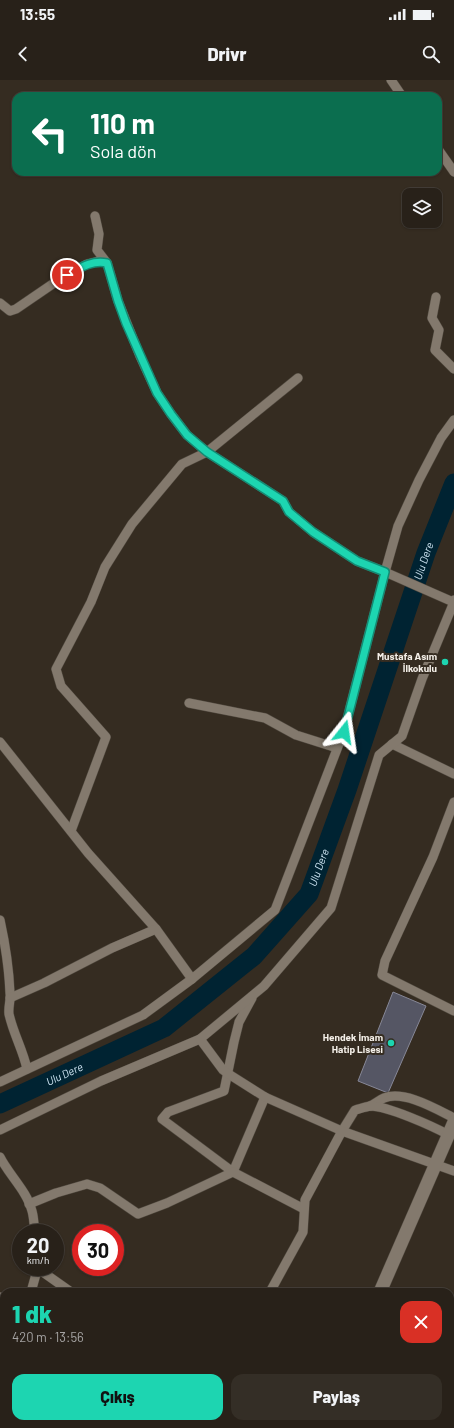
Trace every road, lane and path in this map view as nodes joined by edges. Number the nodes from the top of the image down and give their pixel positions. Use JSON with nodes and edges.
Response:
{"nodes":[{"id":1,"x":391,"y":80,"type":"edge"},
{"id":2,"x":399,"y":92,"type":"edge"},
{"id":3,"x":442,"y":155,"type":"edge"},
{"id":4,"x":454,"y":172,"type":"edge"},
{"id":5,"x":96,"y":216,"type":"dead end"},
{"id":6,"x":107,"y":263,"type":"junction"},
{"id":7,"x":436,"y":297,"type":"dead end"},
{"id":8,"x":0,"y":303,"type":"edge"},
{"id":9,"x":454,"y":369,"type":"edge"},
{"id":10,"x":298,"y":378,"type":"dead end"},
{"id":11,"x":454,"y":420,"type":"edge"},
{"id":12,"x":207,"y":452,"type":"junction"},
{"id":13,"x":385,"y":572,"type":"junction"},
{"id":14,"x":454,"y":601,"type":"edge"},
{"id":15,"x":189,"y":703,"type":"dead end"},
{"id":16,"x":0,"y":742,"type":"edge"},
{"id":17,"x":392,"y":744,"type":"junction"},
{"id":18,"x":337,"y":748,"type":"junction"},
{"id":19,"x":454,"y":774,"type":"edge"},
{"id":20,"x":454,"y":802,"type":"edge"},
{"id":21,"x":72,"y":831,"type":"junction"},
{"id":22,"x":0,"y":920,"type":"edge"},
{"id":23,"x":156,"y":929,"type":"junction"},
{"id":24,"x":192,"y":979,"type":"junction"},
{"id":25,"x":254,"y":994,"type":"junction"},
{"id":26,"x":10,"y":998,"type":"junction"},
{"id":27,"x":454,"y":1011,"type":"edge"},
{"id":28,"x":200,"y":1039,"type":"junction"},
{"id":29,"x":27,"y":1069,"type":"junction"},
{"id":30,"x":227,"y":1073,"type":"junction"},
{"id":31,"x":0,"y":1082,"type":"edge"},
{"id":32,"x":265,"y":1097,"type":"junction"},
{"id":33,"x":370,"y":1106,"type":"junction"},
{"id":34,"x":454,"y":1118,"type":"edge"},
{"id":35,"x":454,"y":1122,"type":"edge"},
{"id":36,"x":0,"y":1130,"type":"edge"},
{"id":37,"x":342,"y":1131,"type":"junction"},
{"id":38,"x":449,"y":1135,"type":"junction"},
{"id":39,"x":0,"y":1157,"type":"edge"},
{"id":40,"x":436,"y":1164,"type":"junction"},
{"id":41,"x":454,"y":1171,"type":"edge"},
{"id":42,"x":233,"y":1172,"type":"junction"},
{"id":43,"x":29,"y":1204,"type":"junction"},
{"id":44,"x":304,"y":1209,"type":"junction"},
{"id":45,"x":34,"y":1224,"type":"edge"},
{"id":46,"x":35,"y":1276,"type":"edge"},
{"id":47,"x":49,"y":1276,"type":"edge"},
{"id":48,"x":32,"y":1288,"type":"edge"},
{"id":49,"x":66,"y":1288,"type":"edge"},
{"id":50,"x":272,"y":1288,"type":"edge"},
{"id":51,"x":382,"y":1288,"type":"edge"}],
"edges":[{"from":1,"to":2,"type":"street"},
{"from":3,"to":4,"type":"street"},
{"from":5,"to":6,"type":"street"},
{"from":6,"to":8,"type":"street"},
{"from":6,"to":12,"type":"street"},
{"from":7,"to":9,"type":"street"},
{"from":10,"to":12,"type":"street"},
{"from":11,"to":13,"type":"street"},
{"from":12,"to":13,"type":"street"},
{"from":12,"to":21,"type":"street"},
{"from":13,"to":14,"type":"street"},
{"from":13,"to":18,"type":"street"},
{"from":14,"to":17,"type":"street"},
{"from":15,"to":18,"type":"street"},
{"from":16,"to":21,"type":"street"},
{"from":17,"to":19,"type":"street"},
{"from":17,"to":25,"type":"street"},
{"from":18,"to":24,"type":"street"},
{"from":20,"to":27,"type":"street"},
{"from":21,"to":23,"type":"street"},
{"from":22,"to":26,"type":"street"},
{"from":23,"to":24,"type":"street"},
{"from":23,"to":26,"type":"street"},
{"from":24,"to":29,"type":"street"},
{"from":25,"to":28,"type":"street"},
{"from":25,"to":30,"type":"street"},
{"from":26,"to":29,"type":"street"},
{"from":28,"to":30,"type":"street"},
{"from":28,"to":36,"type":"street"},
{"from":29,"to":31,"type":"street"},
{"from":30,"to":32,"type":"street"},
{"from":30,"to":42,"type":"street"},
{"from":32,"to":37,"type":"street"},
{"from":32,"to":42,"type":"street"},
{"from":33,"to":34,"type":"street"},
{"from":33,"to":37,"type":"street"},
{"from":33,"to":38,"type":"street"},
{"from":35,"to":38,"type":"main road"},
{"from":37,"to":40,"type":"street"},
{"from":37,"to":44,"type":"street"},
{"from":38,"to":40,"type":"main road"},
{"from":39,"to":43,"type":"street"},
{"from":40,"to":41,"type":"street"},
{"from":40,"to":51,"type":"main road"},
{"from":42,"to":43,"type":"street"},
{"from":42,"to":44,"type":"street"},
{"from":43,"to":45,"type":"street"},
{"from":44,"to":50,"type":"street"},
{"from":46,"to":48,"type":"street"},
{"from":47,"to":49,"type":"street"}]}
